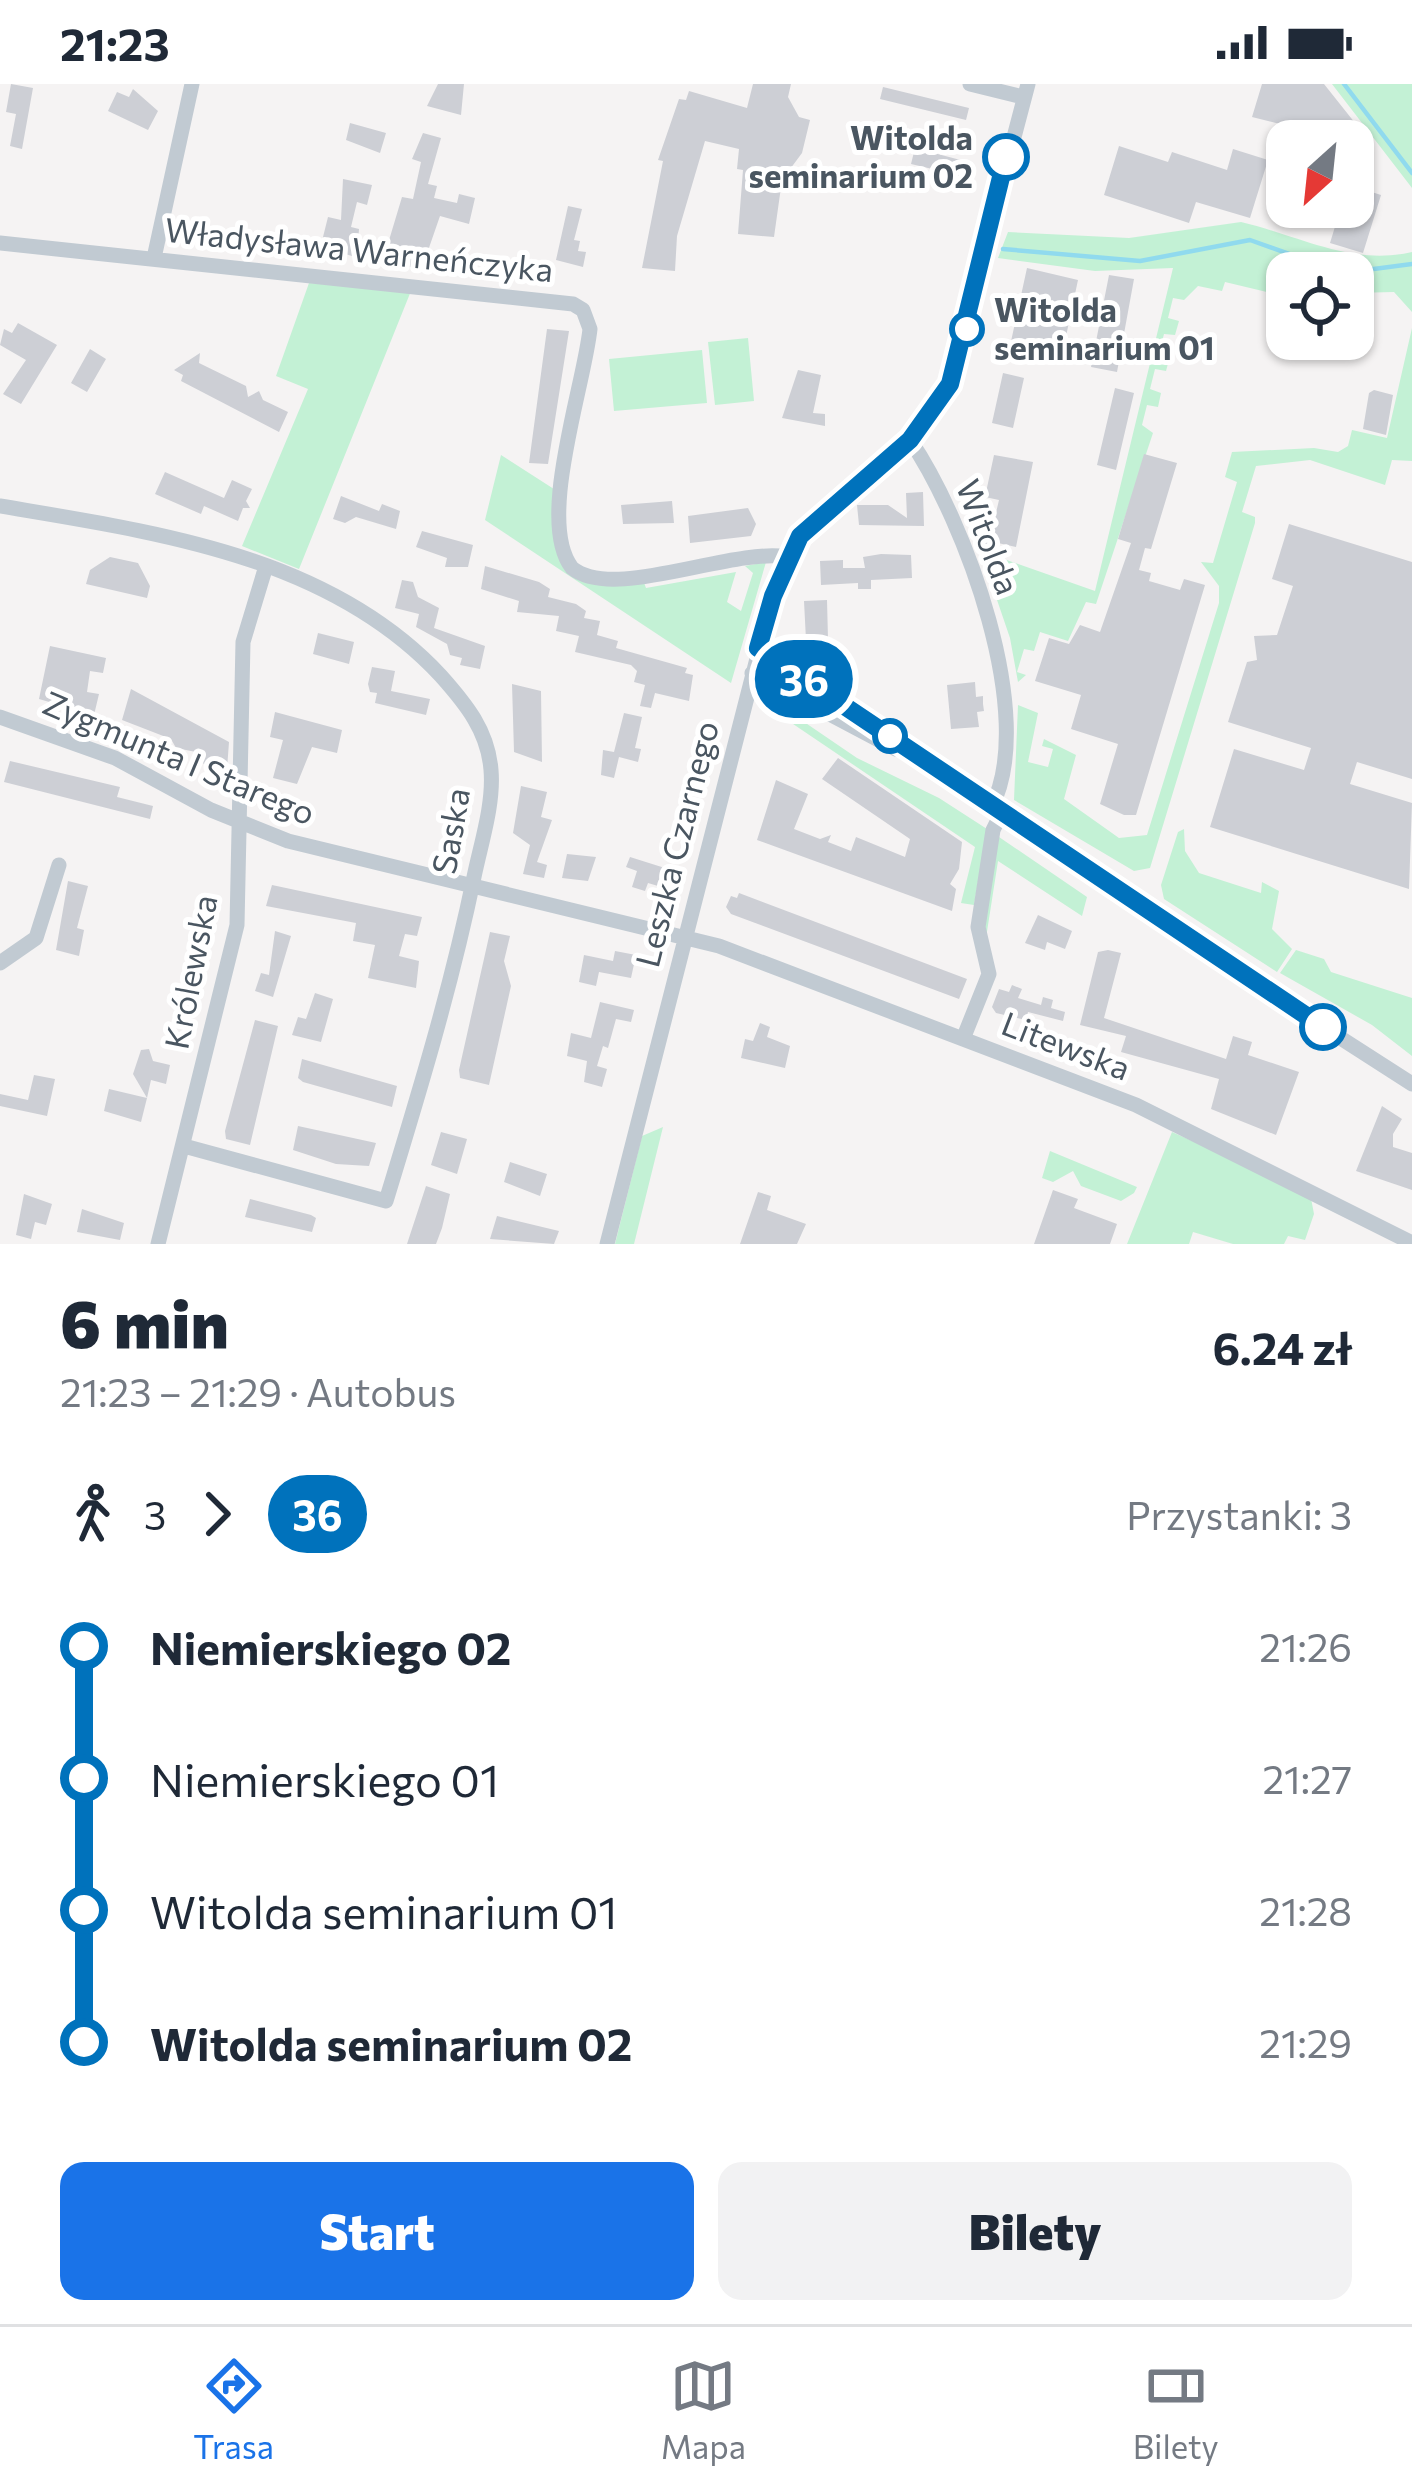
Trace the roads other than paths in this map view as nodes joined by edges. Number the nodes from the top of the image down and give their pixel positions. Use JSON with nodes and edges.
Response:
{"nodes":[{"id":1,"x":192,"y":84,"type":"edge"},
{"id":2,"x":970,"y":84,"type":"edge"},
{"id":3,"x":1025,"y":91,"type":"edge"},
{"id":4,"x":0,"y":244,"type":"edge"},
{"id":5,"x":154,"y":258,"type":"junction"},
{"id":6,"x":910,"y":440,"type":"junction"},
{"id":7,"x":0,"y":506,"type":"edge"},
{"id":8,"x":788,"y":556,"type":"junction"},
{"id":9,"x":266,"y":566,"type":"junction"},
{"id":10,"x":758,"y":648,"type":"junction"},
{"id":11,"x":752,"y":673,"type":"junction"},
{"id":12,"x":0,"y":717,"type":"edge"},
{"id":13,"x":925,"y":764,"type":"junction"},
{"id":14,"x":996,"y":811,"type":"junction"},
{"id":15,"x":243,"y":824,"type":"junction"},
{"id":16,"x":59,"y":865,"type":"dead end"},
{"id":17,"x":472,"y":886,"type":"junction"},
{"id":18,"x":685,"y":937,"type":"junction"},
{"id":19,"x":0,"y":963,"type":"edge"},
{"id":20,"x":963,"y":1039,"type":"junction"},
{"id":21,"x":1412,"y":1084,"type":"edge"},
{"id":22,"x":184,"y":1146,"type":"junction"},
{"id":23,"x":1412,"y":1243,"type":"edge"},
{"id":24,"x":158,"y":1244,"type":"edge"},
{"id":25,"x":608,"y":1244,"type":"edge"}],
"edges":[{"from":1,"to":5,"type":"street"},
{"from":2,"to":3,"type":"street"},
{"from":3,"to":6,"type":"street"},
{"from":4,"to":5,"type":"street","name":"Władysława Warneńczyka"},
{"from":5,"to":8,"type":"street","name":"Władysława Warneńczyka"},
{"from":6,"to":8,"type":"street","name":"Leszka Czarnego"},
{"from":6,"to":14,"type":"street","name":"Witolda"},
{"from":7,"to":9,"type":"street","name":"Saska"},
{"from":8,"to":10,"type":"street","name":"Leszka Czarnego"},
{"from":9,"to":15,"type":"street","name":"Królewska"},
{"from":9,"to":17,"type":"street","name":"Saska"},
{"from":10,"to":11,"type":"street","name":"Leszka Czarnego"},
{"from":10,"to":13,"type":"street"},
{"from":11,"to":13,"type":"street"},
{"from":11,"to":18,"type":"street","name":"Leszka Czarnego"},
{"from":12,"to":15,"type":"street","name":"Zygmunta I Starego"},
{"from":13,"to":14,"type":"street"},
{"from":14,"to":20,"type":"street","name":"Witolda"},
{"from":14,"to":21,"type":"street"},
{"from":15,"to":17,"type":"street","name":"Zygmunta I Starego"},
{"from":15,"to":22,"type":"street","name":"Królewska"},
{"from":16,"to":19,"type":"street"},
{"from":17,"to":18,"type":"street","name":"Zygmunta I Starego"},
{"from":17,"to":22,"type":"street","name":"Saska"},
{"from":18,"to":20,"type":"street","name":"Litewska"},
{"from":18,"to":25,"type":"street","name":"Leszka Czarnego"},
{"from":20,"to":23,"type":"street","name":"Litewska"},
{"from":22,"to":24,"type":"street","name":"Królewska"}]}
